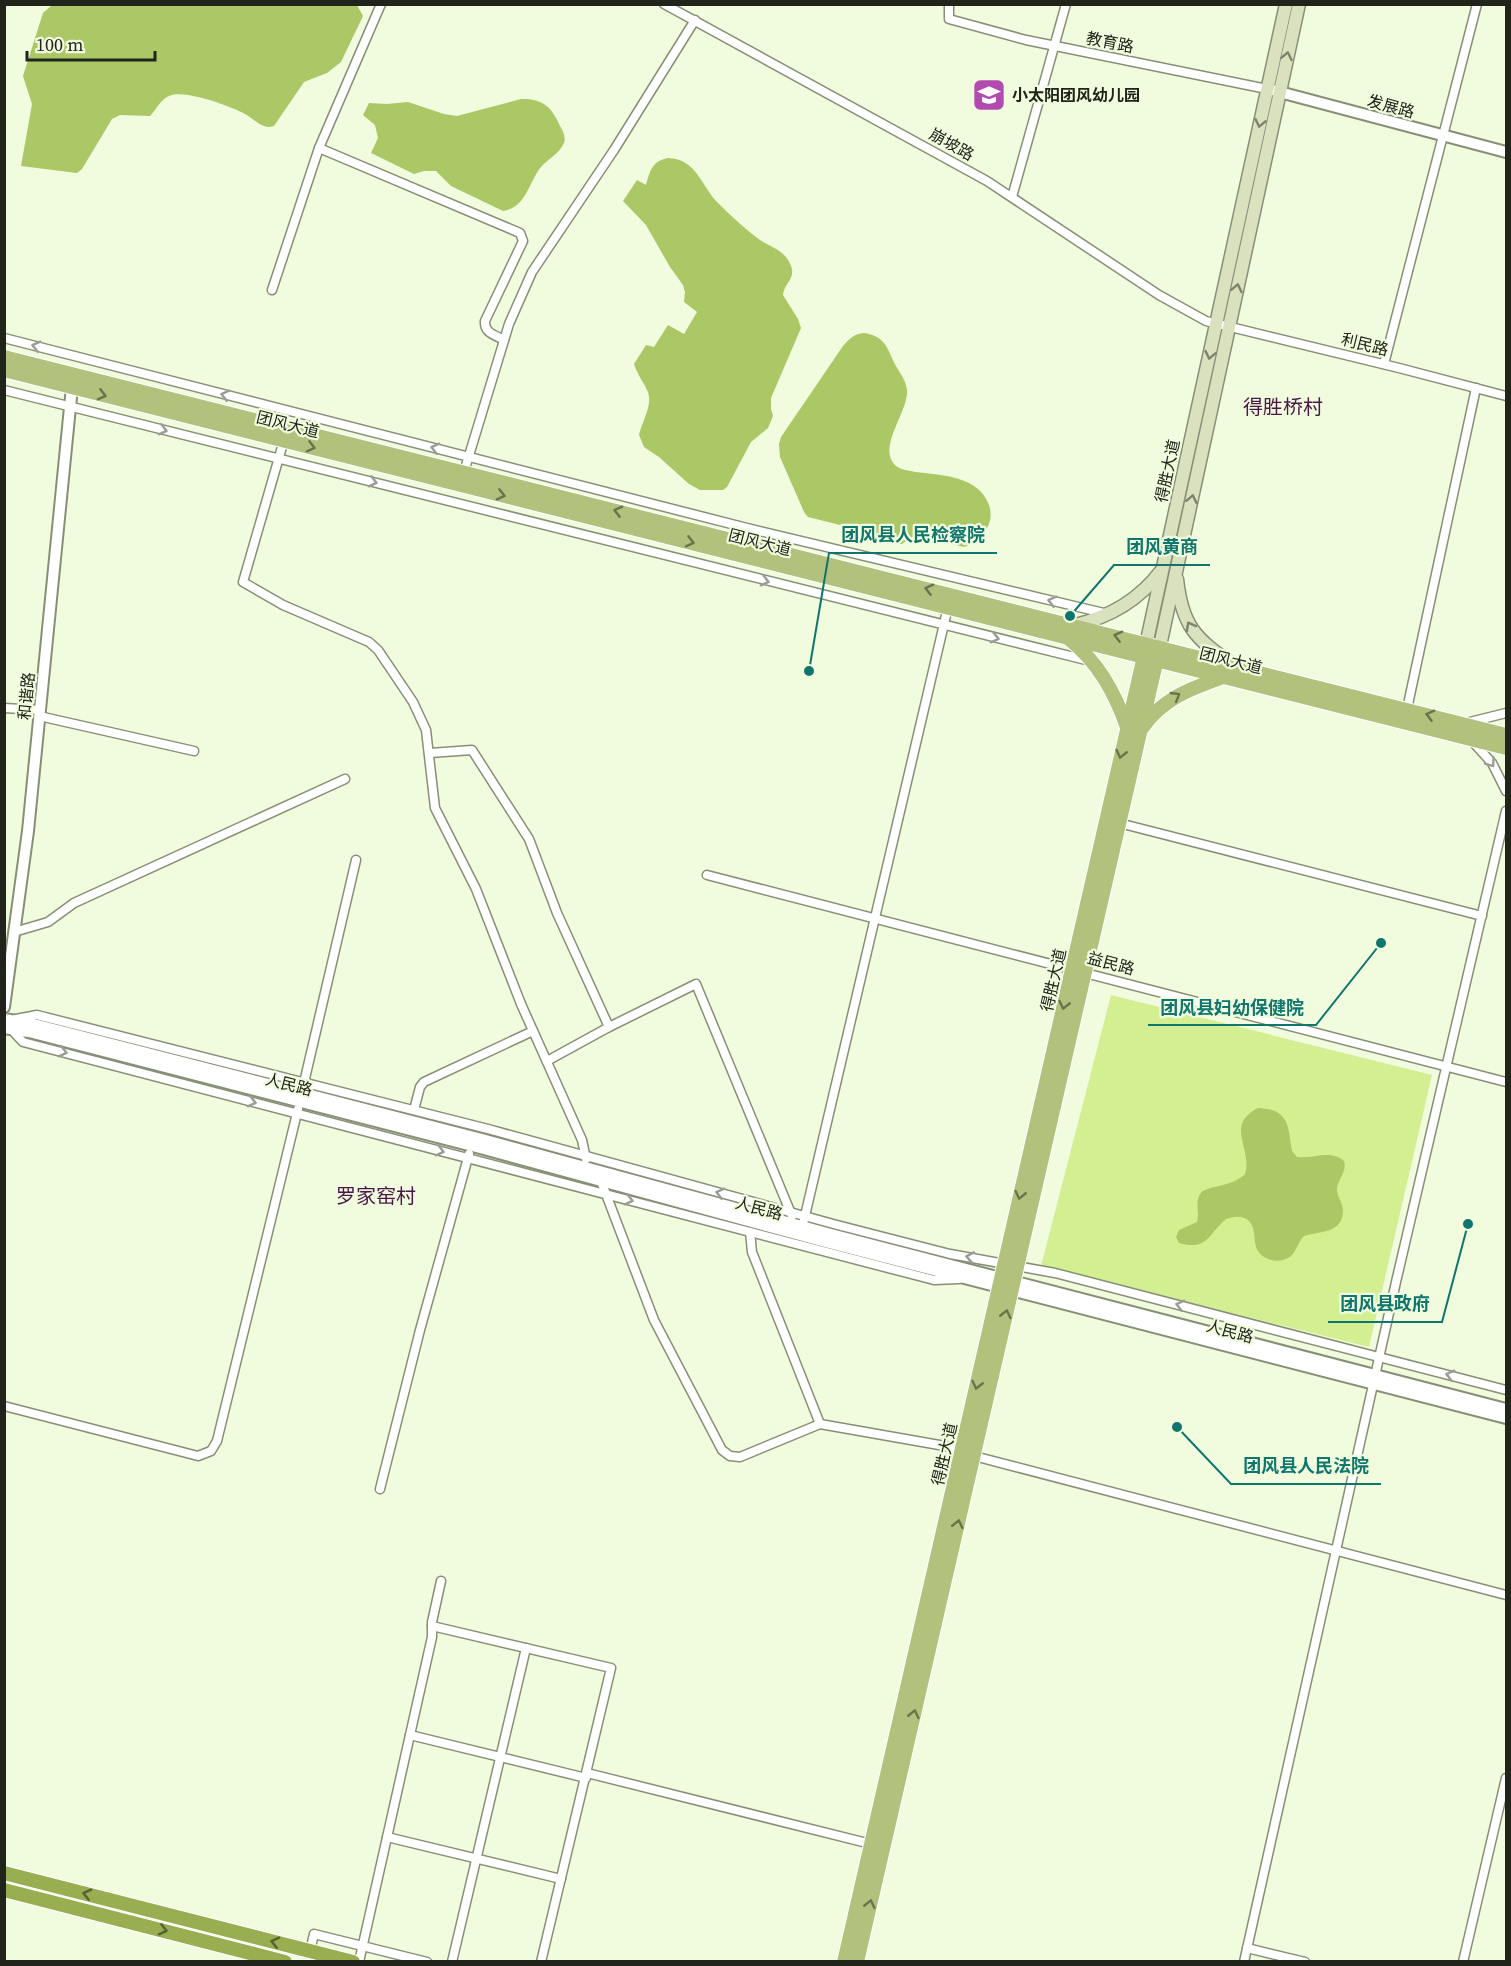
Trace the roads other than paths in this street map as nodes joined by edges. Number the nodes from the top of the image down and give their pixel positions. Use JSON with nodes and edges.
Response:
{"nodes":[{"id":1,"x":381,"y":4,"type":"edge"},
{"id":2,"x":664,"y":4,"type":"edge"},
{"id":3,"x":949,"y":4,"type":"edge"},
{"id":4,"x":1066,"y":4,"type":"edge"},
{"id":5,"x":1286,"y":4,"type":"edge"},
{"id":6,"x":1299,"y":4,"type":"edge"},
{"id":7,"x":1477,"y":4,"type":"edge"},
{"id":8,"x":695,"y":20,"type":"junction"},
{"id":9,"x":1054,"y":46,"type":"junction"},
{"id":10,"x":1273,"y":90,"type":"junction"},
{"id":11,"x":1443,"y":135,"type":"junction"},
{"id":12,"x":319,"y":148,"type":"junction"},
{"id":13,"x":1506,"y":152,"type":"edge"},
{"id":14,"x":1012,"y":197,"type":"junction"},
{"id":15,"x":272,"y":290,"type":"dead end"},
{"id":16,"x":1223,"y":325,"type":"junction"},
{"id":17,"x":4,"y":338,"type":"edge"},
{"id":18,"x":504,"y":340,"type":"junction"},
{"id":19,"x":4,"y":357,"type":"edge"},
{"id":20,"x":1384,"y":364,"type":"junction"},
{"id":21,"x":4,"y":370,"type":"edge"},
{"id":22,"x":72,"y":387,"type":"junction"},
{"id":23,"x":1476,"y":388,"type":"junction"},
{"id":24,"x":4,"y":390,"type":"edge"},
{"id":25,"x":1506,"y":396,"type":"edge"},
{"id":26,"x":70,"y":406,"type":"junction"},
{"id":27,"x":284,"y":440,"type":"junction"},
{"id":28,"x":468,"y":457,"type":"junction"},
{"id":29,"x":279,"y":459,"type":"junction"},
{"id":30,"x":464,"y":472,"type":"junction"},
{"id":31,"x":1170,"y":569,"type":"junction"},
{"id":32,"x":948,"y":607,"type":"junction"},
{"id":33,"x":1109,"y":614,"type":"junction"},
{"id":34,"x":944,"y":625,"type":"junction"},
{"id":35,"x":1071,"y":631,"type":"junction"},
{"id":36,"x":1152,"y":651,"type":"junction"},
{"id":37,"x":1093,"y":662,"type":"junction"},
{"id":38,"x":1229,"y":670,"type":"junction"},
{"id":39,"x":4,"y":708,"type":"edge"},
{"id":40,"x":1407,"y":709,"type":"junction"},
{"id":41,"x":39,"y":713,"type":"junction"},
{"id":42,"x":1506,"y":713,"type":"edge"},
{"id":43,"x":1465,"y":724,"type":"junction"},
{"id":44,"x":1133,"y":731,"type":"junction"},
{"id":45,"x":1506,"y":735,"type":"edge"},
{"id":46,"x":1469,"y":738,"type":"junction"},
{"id":47,"x":1506,"y":748,"type":"edge"},
{"id":48,"x":194,"y":751,"type":"dead end"},
{"id":49,"x":430,"y":753,"type":"junction"},
{"id":50,"x":345,"y":779,"type":"dead end"},
{"id":51,"x":1506,"y":791,"type":"edge"},
{"id":52,"x":1506,"y":811,"type":"edge"},
{"id":53,"x":1119,"y":823,"type":"junction"},
{"id":54,"x":356,"y":860,"type":"dead end"},
{"id":55,"x":707,"y":875,"type":"dead end"},
{"id":56,"x":1482,"y":916,"type":"junction"},
{"id":57,"x":875,"y":918,"type":"junction"},
{"id":58,"x":14,"y":932,"type":"junction"},
{"id":59,"x":1079,"y":970,"type":"junction"},
{"id":60,"x":4,"y":1007,"type":"edge"},
{"id":61,"x":8,"y":1024,"type":"edge"},
{"id":62,"x":609,"y":1027,"type":"junction"},
{"id":63,"x":533,"y":1031,"type":"junction"},
{"id":64,"x":547,"y":1061,"type":"junction"},
{"id":65,"x":1446,"y":1066,"type":"junction"},
{"id":66,"x":1506,"y":1082,"type":"edge"},
{"id":67,"x":301,"y":1098,"type":"junction"},
{"id":68,"x":414,"y":1110,"type":"junction"},
{"id":69,"x":472,"y":1146,"type":"junction"},
{"id":70,"x":585,"y":1156,"type":"junction"},
{"id":71,"x":468,"y":1158,"type":"junction"},
{"id":72,"x":587,"y":1168,"type":"junction"},
{"id":73,"x":601,"y":1181,"type":"junction"},
{"id":74,"x":606,"y":1194,"type":"junction"},
{"id":75,"x":790,"y":1212,"type":"junction"},
{"id":76,"x":801,"y":1222,"type":"junction"},
{"id":77,"x":750,"y":1232,"type":"junction"},
{"id":78,"x":1011,"y":1264,"type":"junction"},
{"id":79,"x":969,"y":1279,"type":"junction"},
{"id":80,"x":1007,"y":1284,"type":"junction"},
{"id":81,"x":1379,"y":1357,"type":"junction"},
{"id":82,"x":1374,"y":1379,"type":"junction"},
{"id":83,"x":1506,"y":1390,"type":"edge"},
{"id":84,"x":4,"y":1406,"type":"edge"},
{"id":85,"x":1506,"y":1409,"type":"edge"},
{"id":86,"x":1506,"y":1418,"type":"edge"},
{"id":87,"x":820,"y":1424,"type":"junction"},
{"id":88,"x":968,"y":1453,"type":"junction"},
{"id":89,"x":380,"y":1489,"type":"dead end"},
{"id":90,"x":1336,"y":1551,"type":"junction"},
{"id":91,"x":441,"y":1581,"type":"dead end"},
{"id":92,"x":1506,"y":1595,"type":"edge"},
{"id":93,"x":432,"y":1626,"type":"junction"},
{"id":94,"x":526,"y":1648,"type":"junction"},
{"id":95,"x":410,"y":1735,"type":"junction"},
{"id":96,"x":500,"y":1757,"type":"junction"},
{"id":97,"x":586,"y":1775,"type":"junction"},
{"id":98,"x":1506,"y":1778,"type":"edge"},
{"id":99,"x":387,"y":1837,"type":"junction"},
{"id":100,"x":871,"y":1844,"type":"junction"},
{"id":101,"x":476,"y":1859,"type":"junction"},
{"id":102,"x":4,"y":1873,"type":"edge"},
{"id":103,"x":561,"y":1879,"type":"junction"},
{"id":104,"x":4,"y":1890,"type":"edge"},
{"id":105,"x":362,"y":1946,"type":"junction"},
{"id":106,"x":1247,"y":1948,"type":"junction"},
{"id":107,"x":310,"y":1951,"type":"junction"},
{"id":108,"x":285,"y":1962,"type":"edge"},
{"id":109,"x":352,"y":1962,"type":"edge"},
{"id":110,"x":359,"y":1962,"type":"edge"},
{"id":111,"x":428,"y":1962,"type":"edge"},
{"id":112,"x":452,"y":1962,"type":"edge"},
{"id":113,"x":541,"y":1962,"type":"edge"},
{"id":114,"x":844,"y":1962,"type":"edge"},
{"id":115,"x":857,"y":1962,"type":"edge"},
{"id":116,"x":1244,"y":1962,"type":"edge"},
{"id":117,"x":1305,"y":1962,"type":"edge"},
{"id":118,"x":1463,"y":1962,"type":"edge"}],
"edges":[{"from":1,"to":12,"type":"street"},
{"from":2,"to":8,"type":"street","name":"崩坡路"},
{"from":3,"to":9,"type":"street","name":"教育路"},
{"from":4,"to":9,"type":"street"},
{"from":5,"to":10,"type":"main road","name":"得胜大道"},
{"from":10,"to":6,"type":"main road","name":"得胜大道","one_way":true},
{"from":7,"to":11,"type":"street"},
{"from":8,"to":14,"type":"street","name":"崩坡路"},
{"from":8,"to":18,"type":"street"},
{"from":9,"to":10,"type":"street","name":"教育路"},
{"from":9,"to":14,"type":"street"},
{"from":10,"to":11,"type":"street","name":"发展路"},
{"from":10,"to":16,"type":"main road","name":"得胜大道"},
{"from":11,"to":13,"type":"street","name":"发展路"},
{"from":11,"to":20,"type":"street"},
{"from":12,"to":15,"type":"street"},
{"from":12,"to":18,"type":"street"},
{"from":14,"to":16,"type":"street","name":"崩坡路"},
{"from":16,"to":20,"type":"street","name":"利民路"},
{"from":16,"to":31,"type":"main road","name":"得胜大道"},
{"from":28,"to":17,"type":"street","one_way":true},
{"from":18,"to":28,"type":"street"},
{"from":19,"to":30,"type":"main road","name":"团风大道"},
{"from":20,"to":23,"type":"street","name":"利民路"},
{"from":21,"to":22,"type":"main road","name":"团风大道"},
{"from":22,"to":26,"type":"street","name":"和谐路"},
{"from":22,"to":27,"type":"main road","name":"团风大道","one_way":true},
{"from":23,"to":25,"type":"street","name":"利民路"},
{"from":23,"to":40,"type":"street"},
{"from":24,"to":26,"type":"street"},
{"from":26,"to":29,"type":"street","one_way":true},
{"from":26,"to":41,"type":"street","name":"和谐路"},
{"from":27,"to":29,"type":"street"},
{"from":27,"to":32,"type":"main road","name":"团风大道","one_way":true},
{"from":28,"to":30,"type":"street"},
{"from":33,"to":28,"type":"street","one_way":true},
{"from":29,"to":34,"type":"street","one_way":true},
{"from":29,"to":49,"type":"street"},
{"from":35,"to":30,"type":"main road","name":"团风大道","one_way":true},
{"from":31,"to":33,"type":"main road"},
{"from":31,"to":36,"type":"main road","name":"得胜大道"},
{"from":38,"to":31,"type":"main road","one_way":true},
{"from":32,"to":34,"type":"street"},
{"from":32,"to":35,"type":"main road","name":"团风大道"},
{"from":33,"to":35,"type":"main road"},
{"from":34,"to":37,"type":"street","one_way":true},
{"from":34,"to":57,"type":"street"},
{"from":35,"to":36,"type":"main road","name":"团风大道"},
{"from":35,"to":37,"type":"main road"},
{"from":36,"to":38,"type":"main road","name":"团风大道"},
{"from":36,"to":44,"type":"main road","name":"得胜大道"},
{"from":37,"to":44,"type":"main road"},
{"from":38,"to":40,"type":"main road","name":"团风大道"},
{"from":44,"to":38,"type":"main road","one_way":true},
{"from":38,"to":46,"type":"main road","name":"团风大道"},
{"from":39,"to":41,"type":"street"},
{"from":43,"to":40,"type":"main road","name":"团风大道","one_way":true},
{"from":41,"to":48,"type":"street"},
{"from":41,"to":58,"type":"street","name":"和谐路"},
{"from":42,"to":43,"type":"street"},
{"from":43,"to":45,"type":"main road","name":"团风大道"},
{"from":44,"to":53,"type":"main road","name":"得胜大道"},
{"from":44,"to":59,"type":"main road","name":"得胜大道","one_way":true},
{"from":46,"to":47,"type":"main road","name":"团风大道"},
{"from":46,"to":51,"type":"street","one_way":true},
{"from":49,"to":62,"type":"street"},
{"from":49,"to":63,"type":"street"},
{"from":50,"to":58,"type":"street"},
{"from":52,"to":56,"type":"street"},
{"from":53,"to":56,"type":"street"},
{"from":53,"to":59,"type":"main road","name":"得胜大道"},
{"from":54,"to":67,"type":"street"},
{"from":55,"to":57,"type":"street","name":"益民路"},
{"from":56,"to":65,"type":"street"},
{"from":57,"to":59,"type":"street","name":"益民路"},
{"from":57,"to":76,"type":"street"},
{"from":58,"to":60,"type":"street","name":"和谐路"},
{"from":59,"to":65,"type":"street","name":"益民路"},
{"from":59,"to":78,"type":"main road","name":"得胜大道"},
{"from":61,"to":67,"type":"street","name":"人民路"},
{"from":61,"to":67,"type":"street","one_way":true},
{"from":62,"to":64,"type":"street"},
{"from":62,"to":75,"type":"street"},
{"from":63,"to":64,"type":"street"},
{"from":63,"to":68,"type":"street"},
{"from":64,"to":70,"type":"street"},
{"from":65,"to":66,"type":"street","name":"益民路"},
{"from":65,"to":81,"type":"street"},
{"from":67,"to":68,"type":"street"},
{"from":67,"to":69,"type":"street","name":"人民路"},
{"from":67,"to":71,"type":"street","one_way":true},
{"from":67,"to":72,"type":"street","name":"人民路"},
{"from":67,"to":84,"type":"street"},
{"from":68,"to":70,"type":"street"},
{"from":69,"to":71,"type":"street"},
{"from":69,"to":73,"type":"street","name":"人民路"},
{"from":70,"to":72,"type":"street"},
{"from":75,"to":70,"type":"street","one_way":true},
{"from":71,"to":74,"type":"street"},
{"from":71,"to":89,"type":"street"},
{"from":72,"to":76,"type":"street","name":"人民路"},
{"from":73,"to":74,"type":"street"},
{"from":73,"to":79,"type":"street","name":"人民路"},
{"from":74,"to":77,"type":"street","one_way":true},
{"from":74,"to":87,"type":"street"},
{"from":75,"to":76,"type":"street"},
{"from":78,"to":76,"type":"street","one_way":true},
{"from":76,"to":80,"type":"street","name":"人民路"},
{"from":77,"to":79,"type":"street"},
{"from":77,"to":87,"type":"street"},
{"from":78,"to":80,"type":"main road","name":"得胜大道"},
{"from":81,"to":78,"type":"street","one_way":true},
{"from":79,"to":80,"type":"street","name":"人民路"},
{"from":80,"to":82,"type":"street","name":"人民路"},
{"from":80,"to":88,"type":"main road","name":"得胜大道"},
{"from":81,"to":82,"type":"street"},
{"from":83,"to":81,"type":"street","one_way":true},
{"from":82,"to":85,"type":"street","name":"人民路"},
{"from":82,"to":86,"type":"street","name":"人民路"},
{"from":82,"to":90,"type":"street"},
{"from":87,"to":88,"type":"street"},
{"from":88,"to":90,"type":"street"},
{"from":88,"to":100,"type":"main road","name":"得胜大道"},
{"from":115,"to":88,"type":"main road","name":"得胜大道","one_way":true},
{"from":90,"to":92,"type":"street"},
{"from":90,"to":106,"type":"street"},
{"from":91,"to":93,"type":"street"},
{"from":93,"to":94,"type":"street"},
{"from":93,"to":95,"type":"street"},
{"from":94,"to":96,"type":"street"},
{"from":94,"to":97,"type":"street"},
{"from":95,"to":96,"type":"street"},
{"from":95,"to":99,"type":"street"},
{"from":96,"to":97,"type":"street"},
{"from":96,"to":101,"type":"street"},
{"from":97,"to":100,"type":"street"},
{"from":97,"to":103,"type":"street"},
{"from":98,"to":118,"type":"street"},
{"from":99,"to":101,"type":"street"},
{"from":99,"to":105,"type":"street"},
{"from":100,"to":114,"type":"main road","name":"得胜大道"},
{"from":101,"to":103,"type":"street"},
{"from":101,"to":112,"type":"street"},
{"from":107,"to":102,"type":"highway","one_way":true},
{"from":103,"to":113,"type":"street"},
{"from":104,"to":108,"type":"highway","one_way":true},
{"from":105,"to":107,"type":"street"},
{"from":105,"to":110,"type":"street"},
{"from":105,"to":111,"type":"street"},
{"from":106,"to":116,"type":"street"},
{"from":106,"to":117,"type":"street"},
{"from":107,"to":109,"type":"highway"}]}
